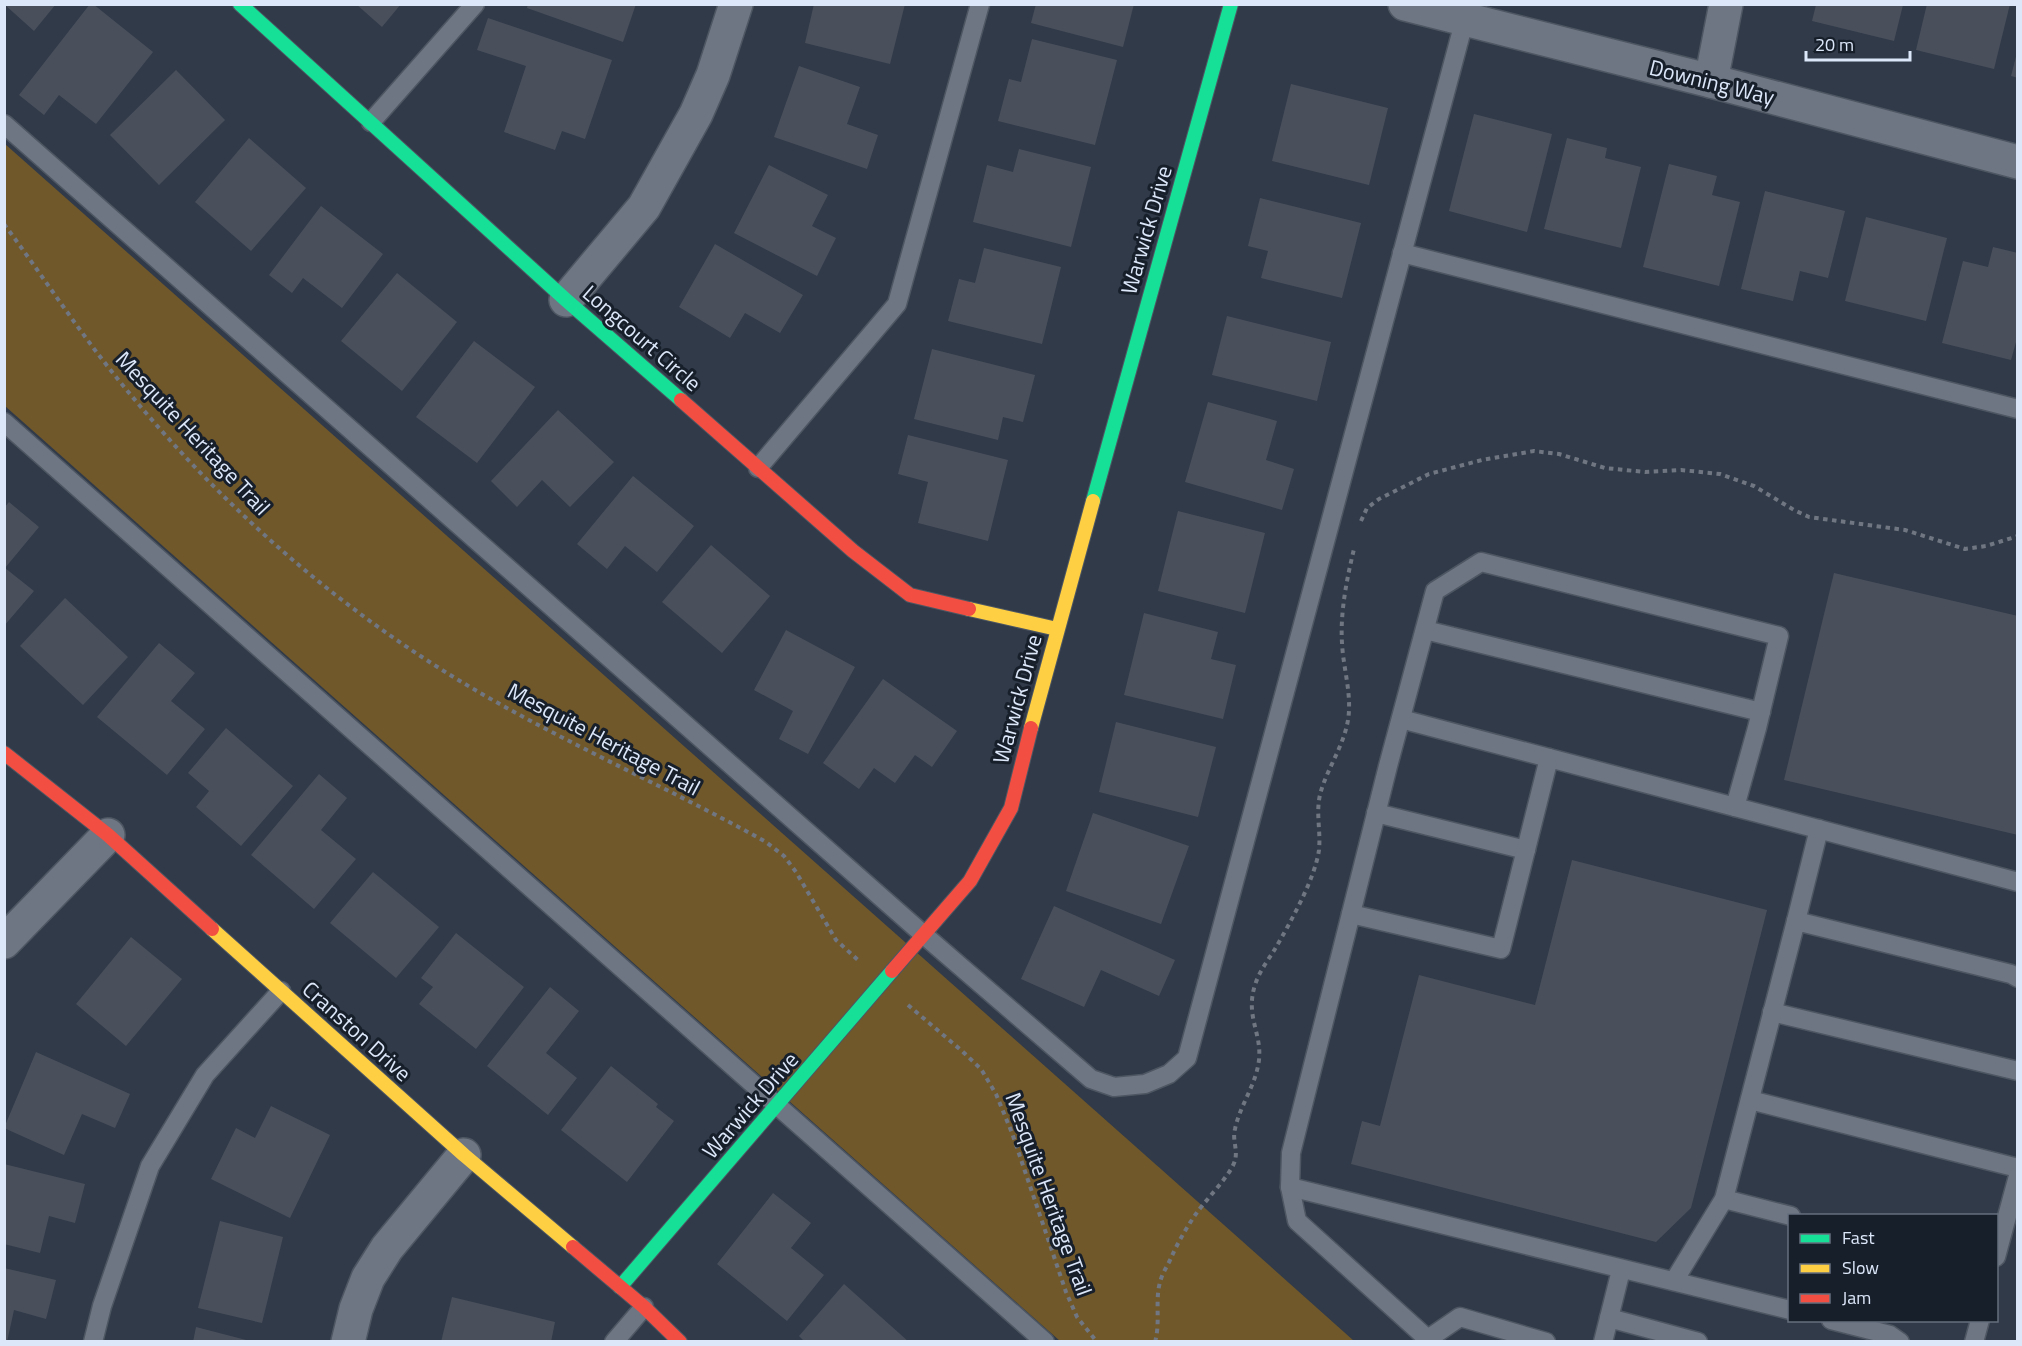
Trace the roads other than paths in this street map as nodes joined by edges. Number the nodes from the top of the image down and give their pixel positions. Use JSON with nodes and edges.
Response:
{"nodes":[{"id":1,"x":240,"y":4,"type":"edge"},
{"id":2,"x":474,"y":4,"type":"edge"},
{"id":3,"x":736,"y":4,"type":"edge"},
{"id":4,"x":980,"y":4,"type":"edge"},
{"id":5,"x":1231,"y":4,"type":"edge"},
{"id":6,"x":1405,"y":4,"type":"edge"},
{"id":7,"x":1726,"y":4,"type":"edge"},
{"id":8,"x":1467,"y":12,"type":"edge"},
{"id":9,"x":1711,"y":81,"type":"junction"},
{"id":10,"x":371,"y":122,"type":"junction"},
{"id":11,"x":4,"y":124,"type":"edge"},
{"id":12,"x":2018,"y":162,"type":"edge"},
{"id":13,"x":1402,"y":253,"type":"junction"},
{"id":14,"x":566,"y":300,"type":"junction"},
{"id":15,"x":2018,"y":409,"type":"edge"},
{"id":16,"x":4,"y":422,"type":"edge"},
{"id":17,"x":758,"y":468,"type":"junction"},
{"id":18,"x":1057,"y":629,"type":"junction"},
{"id":19,"x":1425,"y":630,"type":"junction"},
{"id":20,"x":1761,"y":712,"type":"junction"},
{"id":21,"x":1401,"y":718,"type":"junction"},
{"id":22,"x":4,"y":753,"type":"edge"},
{"id":23,"x":1549,"y":758,"type":"junction"},
{"id":24,"x":1735,"y":807,"type":"junction"},
{"id":25,"x":1376,"y":813,"type":"junction"},
{"id":26,"x":1820,"y":830,"type":"junction"},
{"id":27,"x":108,"y":835,"type":"junction"},
{"id":28,"x":1526,"y":850,"type":"junction"},
{"id":29,"x":2018,"y":882,"type":"edge"},
{"id":30,"x":1351,"y":914,"type":"junction"},
{"id":31,"x":1796,"y":921,"type":"junction"},
{"id":32,"x":924,"y":935,"type":"junction"},
{"id":33,"x":4,"y":942,"type":"edge"},
{"id":34,"x":2018,"y":978,"type":"edge"},
{"id":35,"x":281,"y":991,"type":"junction"},
{"id":36,"x":1772,"y":1012,"type":"junction"},
{"id":37,"x":2018,"y":1071,"type":"edge"},
{"id":38,"x":1750,"y":1100,"type":"junction"},
{"id":39,"x":778,"y":1105,"type":"junction"},
{"id":40,"x":464,"y":1155,"type":"junction"},
{"id":41,"x":2018,"y":1168,"type":"edge"},
{"id":42,"x":2018,"y":1176,"type":"edge"},
{"id":43,"x":1290,"y":1187,"type":"junction"},
{"id":44,"x":1724,"y":1199,"type":"junction"},
{"id":45,"x":1788,"y":1214,"type":"edge"},
{"id":46,"x":1998,"y":1250,"type":"edge"},
{"id":47,"x":1621,"y":1270,"type":"junction"},
{"id":48,"x":1674,"y":1281,"type":"junction"},
{"id":49,"x":620,"y":1287,"type":"junction"},
{"id":50,"x":644,"y":1307,"type":"junction"},
{"id":51,"x":1788,"y":1310,"type":"edge"},
{"id":52,"x":1608,"y":1318,"type":"junction"},
{"id":53,"x":1839,"y":1322,"type":"edge"},
{"id":54,"x":1979,"y":1322,"type":"edge"},
{"id":55,"x":1671,"y":1338,"type":"edge"},
{"id":56,"x":1429,"y":1340,"type":"edge"},
{"id":57,"x":93,"y":1341,"type":"edge"},
{"id":58,"x":348,"y":1341,"type":"edge"},
{"id":59,"x":614,"y":1341,"type":"edge"},
{"id":60,"x":680,"y":1341,"type":"edge"},
{"id":61,"x":1045,"y":1341,"type":"edge"},
{"id":62,"x":1546,"y":1341,"type":"edge"},
{"id":63,"x":1603,"y":1341,"type":"edge"},
{"id":64,"x":1698,"y":1341,"type":"edge"},
{"id":65,"x":1900,"y":1341,"type":"edge"},
{"id":66,"x":1974,"y":1341,"type":"edge"}],
"edges":[{"from":1,"to":10,"type":"street","name":"Longcourt Circle"},
{"from":2,"to":10,"type":"lane"},
{"from":3,"to":14,"type":"street"},
{"from":4,"to":17,"type":"lane"},
{"from":5,"to":18,"type":"street","name":"Warwick Drive"},
{"from":6,"to":8,"type":"street","name":"Downing Way"},
{"from":7,"to":9,"type":"street"},
{"from":8,"to":9,"type":"street","name":"Downing Way"},
{"from":8,"to":13,"type":"lane"},
{"from":9,"to":12,"type":"street","name":"Downing Way"},
{"from":10,"to":14,"type":"street","name":"Longcourt Circle"},
{"from":11,"to":32,"type":"lane"},
{"from":13,"to":15,"type":"lane"},
{"from":13,"to":32,"type":"lane"},
{"from":14,"to":17,"type":"street","name":"Longcourt Circle"},
{"from":16,"to":39,"type":"lane"},
{"from":17,"to":18,"type":"street","name":"Longcourt Circle"},
{"from":18,"to":32,"type":"street","name":"Warwick Drive"},
{"from":19,"to":20,"type":"lane"},
{"from":19,"to":20,"type":"lane"},
{"from":19,"to":21,"type":"lane"},
{"from":20,"to":24,"type":"lane"},
{"from":21,"to":23,"type":"lane"},
{"from":21,"to":25,"type":"lane"},
{"from":22,"to":27,"type":"street","name":"Cranston Drive"},
{"from":23,"to":24,"type":"lane"},
{"from":23,"to":28,"type":"lane"},
{"from":24,"to":26,"type":"lane"},
{"from":25,"to":28,"type":"lane"},
{"from":25,"to":30,"type":"lane"},
{"from":26,"to":29,"type":"lane"},
{"from":26,"to":31,"type":"lane"},
{"from":27,"to":33,"type":"street"},
{"from":27,"to":35,"type":"street","name":"Cranston Drive"},
{"from":28,"to":30,"type":"lane"},
{"from":30,"to":43,"type":"lane"},
{"from":31,"to":34,"type":"lane"},
{"from":31,"to":36,"type":"lane"},
{"from":32,"to":39,"type":"street","name":"Warwick Drive"},
{"from":35,"to":40,"type":"street","name":"Cranston Drive"},
{"from":35,"to":57,"type":"lane"},
{"from":36,"to":37,"type":"lane"},
{"from":36,"to":38,"type":"lane"},
{"from":38,"to":41,"type":"lane"},
{"from":38,"to":44,"type":"lane"},
{"from":39,"to":49,"type":"street","name":"Warwick Drive"},
{"from":39,"to":61,"type":"lane"},
{"from":40,"to":49,"type":"street","name":"Cranston Drive"},
{"from":40,"to":58,"type":"street"},
{"from":42,"to":46,"type":"lane"},
{"from":43,"to":47,"type":"lane"},
{"from":43,"to":56,"type":"lane"},
{"from":44,"to":45,"type":"lane"},
{"from":44,"to":48,"type":"lane"},
{"from":47,"to":48,"type":"lane"},
{"from":47,"to":52,"type":"lane"},
{"from":48,"to":51,"type":"lane"},
{"from":49,"to":50,"type":"street","name":"Cranston Drive"},
{"from":50,"to":59,"type":"lane"},
{"from":50,"to":60,"type":"street","name":"Cranston Drive"},
{"from":52,"to":55,"type":"lane"},
{"from":52,"to":63,"type":"lane"},
{"from":53,"to":65,"type":"lane"},
{"from":54,"to":66,"type":"lane"},
{"from":55,"to":64,"type":"lane"},
{"from":56,"to":62,"type":"lane"}]}
